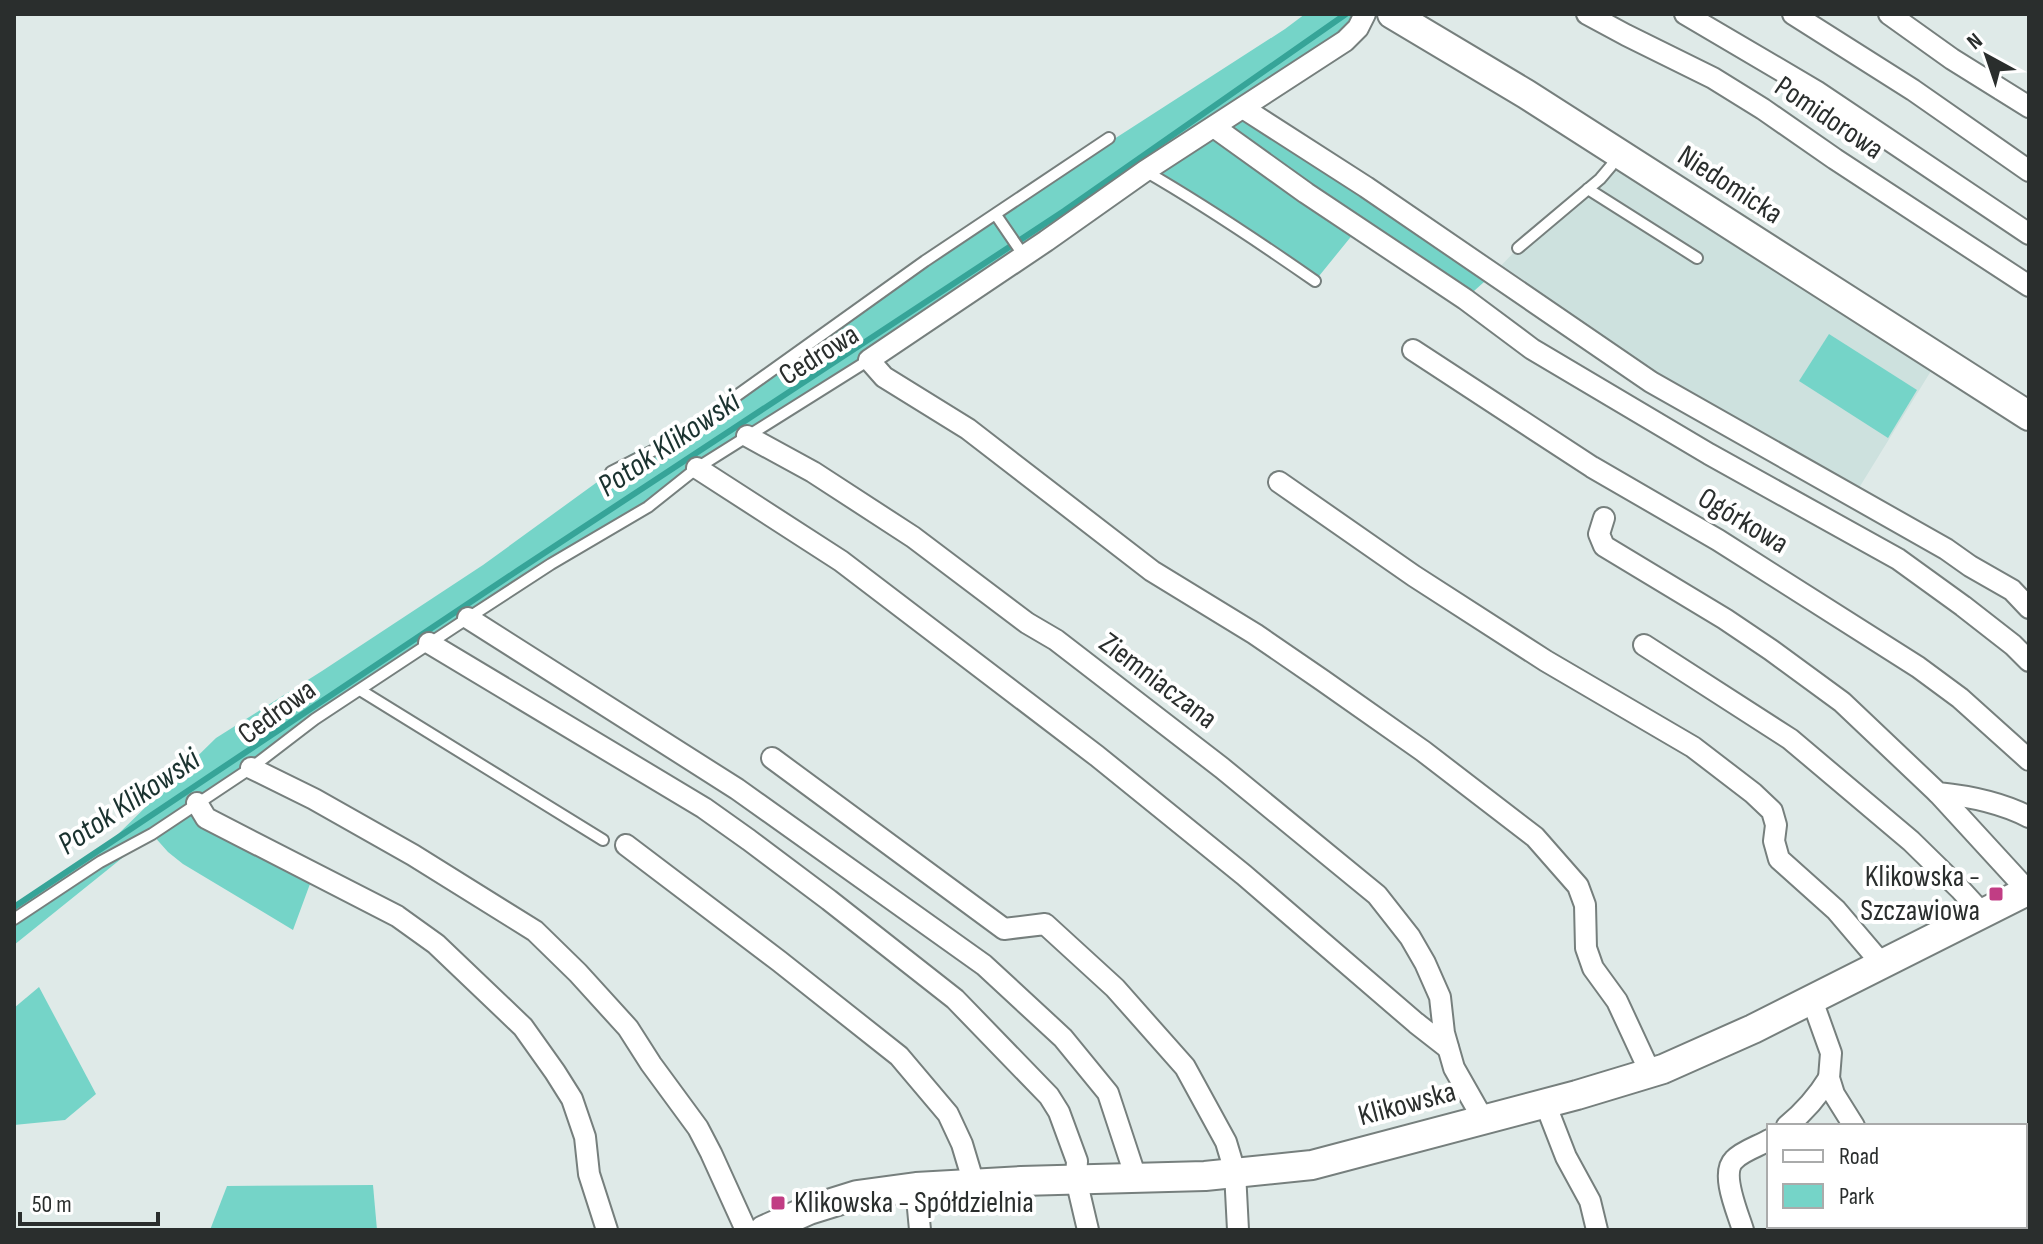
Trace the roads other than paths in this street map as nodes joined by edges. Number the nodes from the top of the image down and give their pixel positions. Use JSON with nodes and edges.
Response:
{"nodes":[{"id":1,"x":1365,"y":14,"type":"edge"},
{"id":2,"x":1392,"y":14,"type":"edge"},
{"id":3,"x":1587,"y":14,"type":"edge"},
{"id":4,"x":1685,"y":14,"type":"edge"},
{"id":5,"x":1793,"y":14,"type":"edge"},
{"id":6,"x":1889,"y":14,"type":"edge"},
{"id":7,"x":2029,"y":107,"type":"edge"},
{"id":8,"x":1243,"y":108,"type":"junction"},
{"id":9,"x":1214,"y":127,"type":"junction"},
{"id":10,"x":1109,"y":138,"type":"dead end"},
{"id":11,"x":1618,"y":154,"type":"junction"},
{"id":12,"x":1145,"y":171,"type":"junction"},
{"id":13,"x":2029,"y":171,"type":"edge"},
{"id":14,"x":1588,"y":189,"type":"junction"},
{"id":15,"x":996,"y":215,"type":"junction"},
{"id":16,"x":2029,"y":234,"type":"edge"},
{"id":17,"x":1518,"y":248,"type":"dead end"},
{"id":18,"x":1024,"y":256,"type":"junction"},
{"id":19,"x":1697,"y":258,"type":"dead end"},
{"id":20,"x":1315,"y":281,"type":"dead end"},
{"id":21,"x":2029,"y":286,"type":"edge"},
{"id":22,"x":1413,"y":350,"type":"dead end"},
{"id":23,"x":869,"y":360,"type":"junction"},
{"id":24,"x":2029,"y":416,"type":"edge"},
{"id":25,"x":747,"y":436,"type":"junction"},
{"id":26,"x":697,"y":468,"type":"junction"},
{"id":27,"x":611,"y":472,"type":"dead end"},
{"id":28,"x":1279,"y":482,"type":"dead end"},
{"id":29,"x":1604,"y":518,"type":"dead end"},
{"id":30,"x":2029,"y":608,"type":"edge"},
{"id":31,"x":468,"y":618,"type":"junction"},
{"id":32,"x":429,"y":643,"type":"junction"},
{"id":33,"x":1644,"y":645,"type":"dead end"},
{"id":34,"x":2029,"y":661,"type":"edge"},
{"id":35,"x":360,"y":690,"type":"junction"},
{"id":36,"x":772,"y":758,"type":"dead end"},
{"id":37,"x":2029,"y":760,"type":"edge"},
{"id":38,"x":251,"y":768,"type":"junction"},
{"id":39,"x":1938,"y":793,"type":"junction"},
{"id":40,"x":197,"y":803,"type":"junction"},
{"id":41,"x":2029,"y":817,"type":"edge"},
{"id":42,"x":603,"y":840,"type":"dead end"},
{"id":43,"x":626,"y":845,"type":"dead end"},
{"id":44,"x":2028,"y":890,"type":"edge"},
{"id":45,"x":1982,"y":913,"type":"junction"},
{"id":46,"x":14,"y":919,"type":"edge"},
{"id":47,"x":1882,"y":964,"type":"junction"},
{"id":48,"x":1812,"y":1000,"type":"junction"},
{"id":49,"x":1448,"y":1048,"type":"junction"},
{"id":50,"x":1650,"y":1072,"type":"junction"},
{"id":51,"x":1829,"y":1078,"type":"junction"},
{"id":52,"x":1545,"y":1103,"type":"junction"},
{"id":53,"x":1483,"y":1119,"type":"junction"},
{"id":54,"x":1790,"y":1124,"type":"edge"},
{"id":55,"x":1853,"y":1124,"type":"edge"},
{"id":56,"x":1767,"y":1141,"type":"edge"},
{"id":57,"x":1235,"y":1172,"type":"junction"},
{"id":58,"x":1136,"y":1178,"type":"junction"},
{"id":59,"x":1076,"y":1179,"type":"junction"},
{"id":60,"x":974,"y":1184,"type":"junction"},
{"id":61,"x":916,"y":1187,"type":"junction"},
{"id":62,"x":607,"y":1230,"type":"edge"},
{"id":63,"x":746,"y":1230,"type":"edge"},
{"id":64,"x":764,"y":1230,"type":"edge"},
{"id":65,"x":920,"y":1230,"type":"edge"},
{"id":66,"x":1088,"y":1230,"type":"edge"},
{"id":67,"x":1239,"y":1230,"type":"edge"},
{"id":68,"x":1597,"y":1230,"type":"edge"},
{"id":69,"x":1743,"y":1230,"type":"edge"}],
"edges":[{"from":1,"to":8,"type":"street","name":"Cedrowa"},
{"from":2,"to":11,"type":"street","name":"Niedomicka"},
{"from":3,"to":21,"type":"street","name":"Pomidorowa"},
{"from":4,"to":16,"type":"street","name":"Pomidorowa"},
{"from":5,"to":13,"type":"street"},
{"from":6,"to":7,"type":"street"},
{"from":8,"to":9,"type":"street","name":"Cedrowa"},
{"from":8,"to":30,"type":"street"},
{"from":9,"to":12,"type":"street","name":"Cedrowa"},
{"from":9,"to":34,"type":"street"},
{"from":10,"to":15,"type":"lane"},
{"from":11,"to":14,"type":"lane"},
{"from":11,"to":24,"type":"street","name":"Niedomicka"},
{"from":12,"to":18,"type":"street","name":"Cedrowa"},
{"from":12,"to":20,"type":"lane"},
{"from":14,"to":17,"type":"lane"},
{"from":14,"to":19,"type":"lane"},
{"from":15,"to":18,"type":"lane"},
{"from":15,"to":27,"type":"lane"},
{"from":18,"to":23,"type":"street","name":"Cedrowa"},
{"from":22,"to":37,"type":"street","name":"Ogórkowa"},
{"from":23,"to":25,"type":"lane","name":"Cedrowa"},
{"from":23,"to":50,"type":"street"},
{"from":25,"to":26,"type":"lane","name":"Cedrowa"},
{"from":25,"to":49,"type":"street","name":"Ziemniaczana"},
{"from":26,"to":31,"type":"lane","name":"Cedrowa"},
{"from":26,"to":49,"type":"street","name":"Ziemniaczana"},
{"from":28,"to":47,"type":"street"},
{"from":29,"to":39,"type":"street"},
{"from":31,"to":32,"type":"lane","name":"Cedrowa"},
{"from":31,"to":58,"type":"street"},
{"from":32,"to":35,"type":"lane","name":"Cedrowa"},
{"from":32,"to":59,"type":"street"},
{"from":33,"to":45,"type":"street"},
{"from":35,"to":38,"type":"lane","name":"Cedrowa"},
{"from":35,"to":42,"type":"lane"},
{"from":36,"to":57,"type":"street"},
{"from":38,"to":40,"type":"lane","name":"Cedrowa"},
{"from":38,"to":63,"type":"street"},
{"from":39,"to":41,"type":"street"},
{"from":39,"to":44,"type":"street"},
{"from":40,"to":46,"type":"lane","name":"Cedrowa"},
{"from":40,"to":62,"type":"street"},
{"from":43,"to":60,"type":"street"},
{"from":44,"to":45,"type":"street","name":"Klikowska"},
{"from":45,"to":47,"type":"street","name":"Klikowska"},
{"from":47,"to":48,"type":"street","name":"Klikowska"},
{"from":48,"to":50,"type":"street","name":"Klikowska"},
{"from":48,"to":51,"type":"street"},
{"from":49,"to":53,"type":"street","name":"Ziemniaczana"},
{"from":50,"to":52,"type":"street","name":"Klikowska"},
{"from":51,"to":54,"type":"street"},
{"from":51,"to":55,"type":"street"},
{"from":52,"to":53,"type":"street","name":"Klikowska"},
{"from":52,"to":68,"type":"street"},
{"from":53,"to":57,"type":"street","name":"Klikowska"},
{"from":56,"to":69,"type":"street"},
{"from":57,"to":58,"type":"street","name":"Klikowska"},
{"from":57,"to":67,"type":"street"},
{"from":58,"to":59,"type":"street","name":"Klikowska"},
{"from":59,"to":60,"type":"street","name":"Klikowska"},
{"from":59,"to":66,"type":"street"},
{"from":60,"to":61,"type":"street","name":"Klikowska"},
{"from":61,"to":64,"type":"street","name":"Klikowska"},
{"from":61,"to":65,"type":"street"}]}
